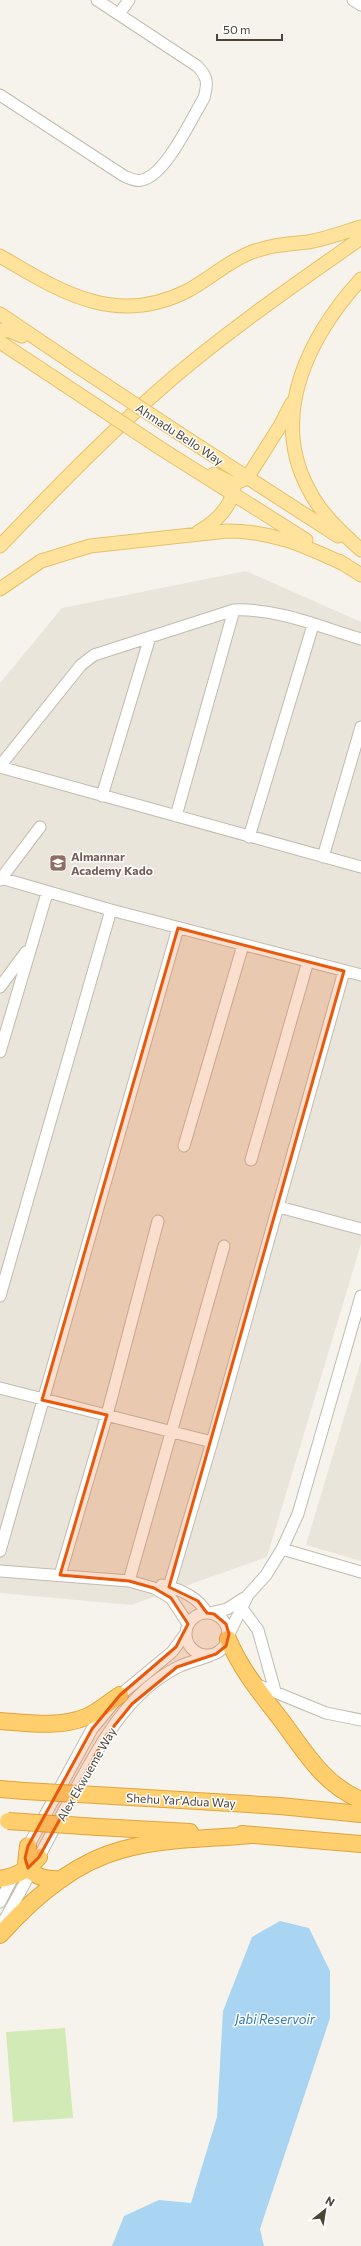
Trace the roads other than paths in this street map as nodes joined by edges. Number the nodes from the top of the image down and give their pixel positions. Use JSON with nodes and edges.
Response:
{"nodes":[{"id":1,"x":97,"y":0,"type":"edge"},
{"id":2,"x":129,"y":0,"type":"edge"},
{"id":3,"x":353,"y":0,"type":"edge"},
{"id":4,"x":361,"y":5,"type":"edge"},
{"id":5,"x":119,"y":14,"type":"junction"},
{"id":6,"x":0,"y":95,"type":"edge"},
{"id":7,"x":361,"y":227,"type":"edge"},
{"id":8,"x":361,"y":238,"type":"edge"},
{"id":9,"x":0,"y":256,"type":"edge"},
{"id":10,"x":361,"y":278,"type":"edge"},
{"id":11,"x":0,"y":314,"type":"edge"},
{"id":12,"x":0,"y":330,"type":"edge"},
{"id":13,"x":0,"y":342,"type":"edge"},
{"id":14,"x":68,"y":360,"type":"junction"},
{"id":15,"x":293,"y":400,"type":"junction"},
{"id":16,"x":222,"y":462,"type":"junction"},
{"id":17,"x":247,"y":478,"type":"junction"},
{"id":18,"x":234,"y":489,"type":"junction"},
{"id":19,"x":193,"y":535,"type":"junction"},
{"id":20,"x":0,"y":546,"type":"edge"},
{"id":21,"x":361,"y":551,"type":"edge"},
{"id":22,"x":346,"y":565,"type":"junction"},
{"id":23,"x":361,"y":574,"type":"edge"},
{"id":24,"x":0,"y":589,"type":"edge"},
{"id":25,"x":234,"y":610,"type":"junction"},
{"id":26,"x":313,"y":625,"type":"junction"},
{"id":27,"x":150,"y":637,"type":"junction"},
{"id":28,"x":361,"y":639,"type":"edge"},
{"id":29,"x":361,"y":727,"type":"edge"},
{"id":30,"x":0,"y":767,"type":"edge"},
{"id":31,"x":102,"y":796,"type":"junction"},
{"id":32,"x":176,"y":816,"type":"junction"},
{"id":33,"x":40,"y":827,"type":"dead end"},
{"id":34,"x":250,"y":837,"type":"junction"},
{"id":35,"x":323,"y":857,"type":"junction"},
{"id":36,"x":361,"y":867,"type":"edge"},
{"id":37,"x":0,"y":879,"type":"edge"},
{"id":38,"x":48,"y":893,"type":"junction"},
{"id":39,"x":111,"y":910,"type":"junction"},
{"id":40,"x":178,"y":928,"type":"junction"},
{"id":41,"x":243,"y":945,"type":"junction"},
{"id":42,"x":30,"y":947,"type":"junction"},
{"id":43,"x":308,"y":961,"type":"junction"},
{"id":44,"x":344,"y":971,"type":"junction"},
{"id":45,"x":361,"y":975,"type":"edge"},
{"id":46,"x":0,"y":987,"type":"edge"},
{"id":47,"x":0,"y":1052,"type":"edge"},
{"id":48,"x":184,"y":1146,"type":"dead end"},
{"id":49,"x":251,"y":1160,"type":"dead end"},
{"id":50,"x":279,"y":1207,"type":"junction"},
{"id":51,"x":158,"y":1221,"type":"dead end"},
{"id":52,"x":361,"y":1229,"type":"edge"},
{"id":53,"x":224,"y":1246,"type":"dead end"},
{"id":54,"x":0,"y":1296,"type":"edge"},
{"id":55,"x":361,"y":1296,"type":"edge"},
{"id":56,"x":0,"y":1388,"type":"edge"},
{"id":57,"x":42,"y":1400,"type":"junction"},
{"id":58,"x":107,"y":1415,"type":"junction"},
{"id":59,"x":172,"y":1432,"type":"junction"},
{"id":60,"x":212,"y":1442,"type":"junction"},
{"id":61,"x":282,"y":1549,"type":"junction"},
{"id":62,"x":0,"y":1552,"type":"edge"},
{"id":63,"x":0,"y":1571,"type":"edge"},
{"id":64,"x":361,"y":1572,"type":"edge"},
{"id":65,"x":60,"y":1576,"type":"junction"},
{"id":66,"x":129,"y":1581,"type":"junction"},
{"id":67,"x":142,"y":1584,"type":"junction"},
{"id":68,"x":169,"y":1587,"type":"junction"},
{"id":69,"x":248,"y":1595,"type":"junction"},
{"id":70,"x":241,"y":1607,"type":"junction"},
{"id":71,"x":208,"y":1613,"type":"junction"},
{"id":72,"x":187,"y":1628,"type":"junction"},
{"id":73,"x":229,"y":1636,"type":"junction"},
{"id":74,"x":209,"y":1656,"type":"junction"},
{"id":75,"x":252,"y":1682,"type":"junction"},
{"id":76,"x":275,"y":1691,"type":"junction"},
{"id":77,"x":120,"y":1694,"type":"junction"},
{"id":78,"x":361,"y":1720,"type":"edge"},
{"id":79,"x":0,"y":1721,"type":"edge"},
{"id":80,"x":0,"y":1789,"type":"edge"},
{"id":81,"x":361,"y":1800,"type":"edge"},
{"id":82,"x":361,"y":1814,"type":"edge"},
{"id":83,"x":4,"y":1820,"type":"edge"},
{"id":84,"x":252,"y":1835,"type":"junction"},
{"id":85,"x":361,"y":1844,"type":"edge"},
{"id":86,"x":31,"y":1861,"type":"junction"},
{"id":87,"x":7,"y":1877,"type":"edge"},
{"id":88,"x":62,"y":1880,"type":"junction"},
{"id":89,"x":0,"y":1902,"type":"edge"},
{"id":90,"x":0,"y":1929,"type":"edge"},
{"id":91,"x":0,"y":1935,"type":"edge"}],
"edges":[{"from":1,"to":5,"type":"street"},
{"from":2,"to":5,"type":"street"},
{"from":3,"to":4,"type":"street"},
{"from":5,"to":6,"type":"street"},
{"from":7,"to":9,"type":"main road"},
{"from":8,"to":20,"type":"main road"},
{"from":10,"to":15,"type":"main road"},
{"from":11,"to":14,"type":"main road","name":"Ahmadu Bello Way"},
{"from":12,"to":14,"type":"main road"},
{"from":13,"to":18,"type":"main road","name":"Ahmadu Bello Way","bridge":true},
{"from":14,"to":16,"type":"main road","name":"Ahmadu Bello Way","bridge":true},
{"from":15,"to":17,"type":"main road"},
{"from":15,"to":21,"type":"main road"},
{"from":16,"to":17,"type":"main road","name":"Ahmadu Bello Way"},
{"from":16,"to":18,"type":"main road"},
{"from":17,"to":18,"type":"main road"},
{"from":17,"to":21,"type":"main road","name":"Ahmadu Bello Way"},
{"from":18,"to":19,"type":"main road"},
{"from":18,"to":22,"type":"main road"},
{"from":19,"to":22,"type":"main road"},
{"from":19,"to":24,"type":"main road"},
{"from":22,"to":23,"type":"main road"},
{"from":25,"to":26,"type":"street"},
{"from":25,"to":27,"type":"street"},
{"from":25,"to":32,"type":"street"},
{"from":26,"to":28,"type":"street"},
{"from":26,"to":34,"type":"street"},
{"from":27,"to":30,"type":"street"},
{"from":27,"to":31,"type":"street"},
{"from":29,"to":35,"type":"street"},
{"from":30,"to":31,"type":"street"},
{"from":31,"to":32,"type":"street"},
{"from":32,"to":34,"type":"street"},
{"from":33,"to":37,"type":"street"},
{"from":34,"to":35,"type":"street"},
{"from":35,"to":36,"type":"street"},
{"from":37,"to":38,"type":"street"},
{"from":38,"to":39,"type":"street"},
{"from":38,"to":42,"type":"street"},
{"from":39,"to":40,"type":"street"},
{"from":39,"to":54,"type":"street"},
{"from":40,"to":41,"type":"street"},
{"from":40,"to":57,"type":"street"},
{"from":41,"to":43,"type":"street"},
{"from":41,"to":48,"type":"street"},
{"from":42,"to":46,"type":"street"},
{"from":42,"to":47,"type":"street"},
{"from":43,"to":44,"type":"street"},
{"from":43,"to":49,"type":"street"},
{"from":44,"to":45,"type":"street"},
{"from":44,"to":50,"type":"street"},
{"from":50,"to":52,"type":"street"},
{"from":50,"to":60,"type":"street"},
{"from":51,"to":58,"type":"street"},
{"from":53,"to":59,"type":"street"},
{"from":55,"to":61,"type":"street"},
{"from":56,"to":57,"type":"street"},
{"from":57,"to":58,"type":"street"},
{"from":57,"to":62,"type":"street"},
{"from":58,"to":59,"type":"street"},
{"from":58,"to":65,"type":"street"},
{"from":59,"to":60,"type":"street"},
{"from":59,"to":66,"type":"street"},
{"from":60,"to":68,"type":"street"},
{"from":61,"to":64,"type":"street"},
{"from":61,"to":69,"type":"street"},
{"from":63,"to":65,"type":"street"},
{"from":65,"to":66,"type":"street"},
{"from":66,"to":67,"type":"street"},
{"from":67,"to":68,"type":"street"},
{"from":67,"to":72,"type":"street"},
{"from":68,"to":71,"type":"street"},
{"from":69,"to":70,"type":"street"},
{"from":69,"to":71,"type":"street"},
{"from":70,"to":73,"type":"street"},
{"from":70,"to":76,"type":"street"},
{"from":71,"to":72,"type":"street"},
{"from":71,"to":73,"type":"street"},
{"from":72,"to":74,"type":"street"},
{"from":72,"to":77,"type":"street","name":"Alex Ekwueme Way"},
{"from":73,"to":74,"type":"street"},
{"from":73,"to":75,"type":"highway"},
{"from":74,"to":86,"type":"street","name":"Alex Ekwueme Way"},
{"from":75,"to":76,"type":"street"},
{"from":75,"to":81,"type":"highway"},
{"from":76,"to":78,"type":"street"},
{"from":77,"to":79,"type":"highway"},
{"from":77,"to":86,"type":"street","name":"Alex Ekwueme Way"},
{"from":80,"to":82,"type":"highway","name":"Shehu Yar'Adua Way","bridge":true},
{"from":83,"to":84,"type":"highway","bridge":true},
{"from":84,"to":85,"type":"highway"},
{"from":84,"to":88,"type":"highway"},
{"from":86,"to":87,"type":"highway"},
{"from":86,"to":87,"type":"street","name":"Alex Ekwueme Way"},
{"from":86,"to":88,"type":"highway"},
{"from":86,"to":90,"type":"street","name":"Alex Ekwueme Way"},
{"from":87,"to":89,"type":"street","name":"Alex Ekwueme Way"},
{"from":88,"to":91,"type":"highway"}]}
